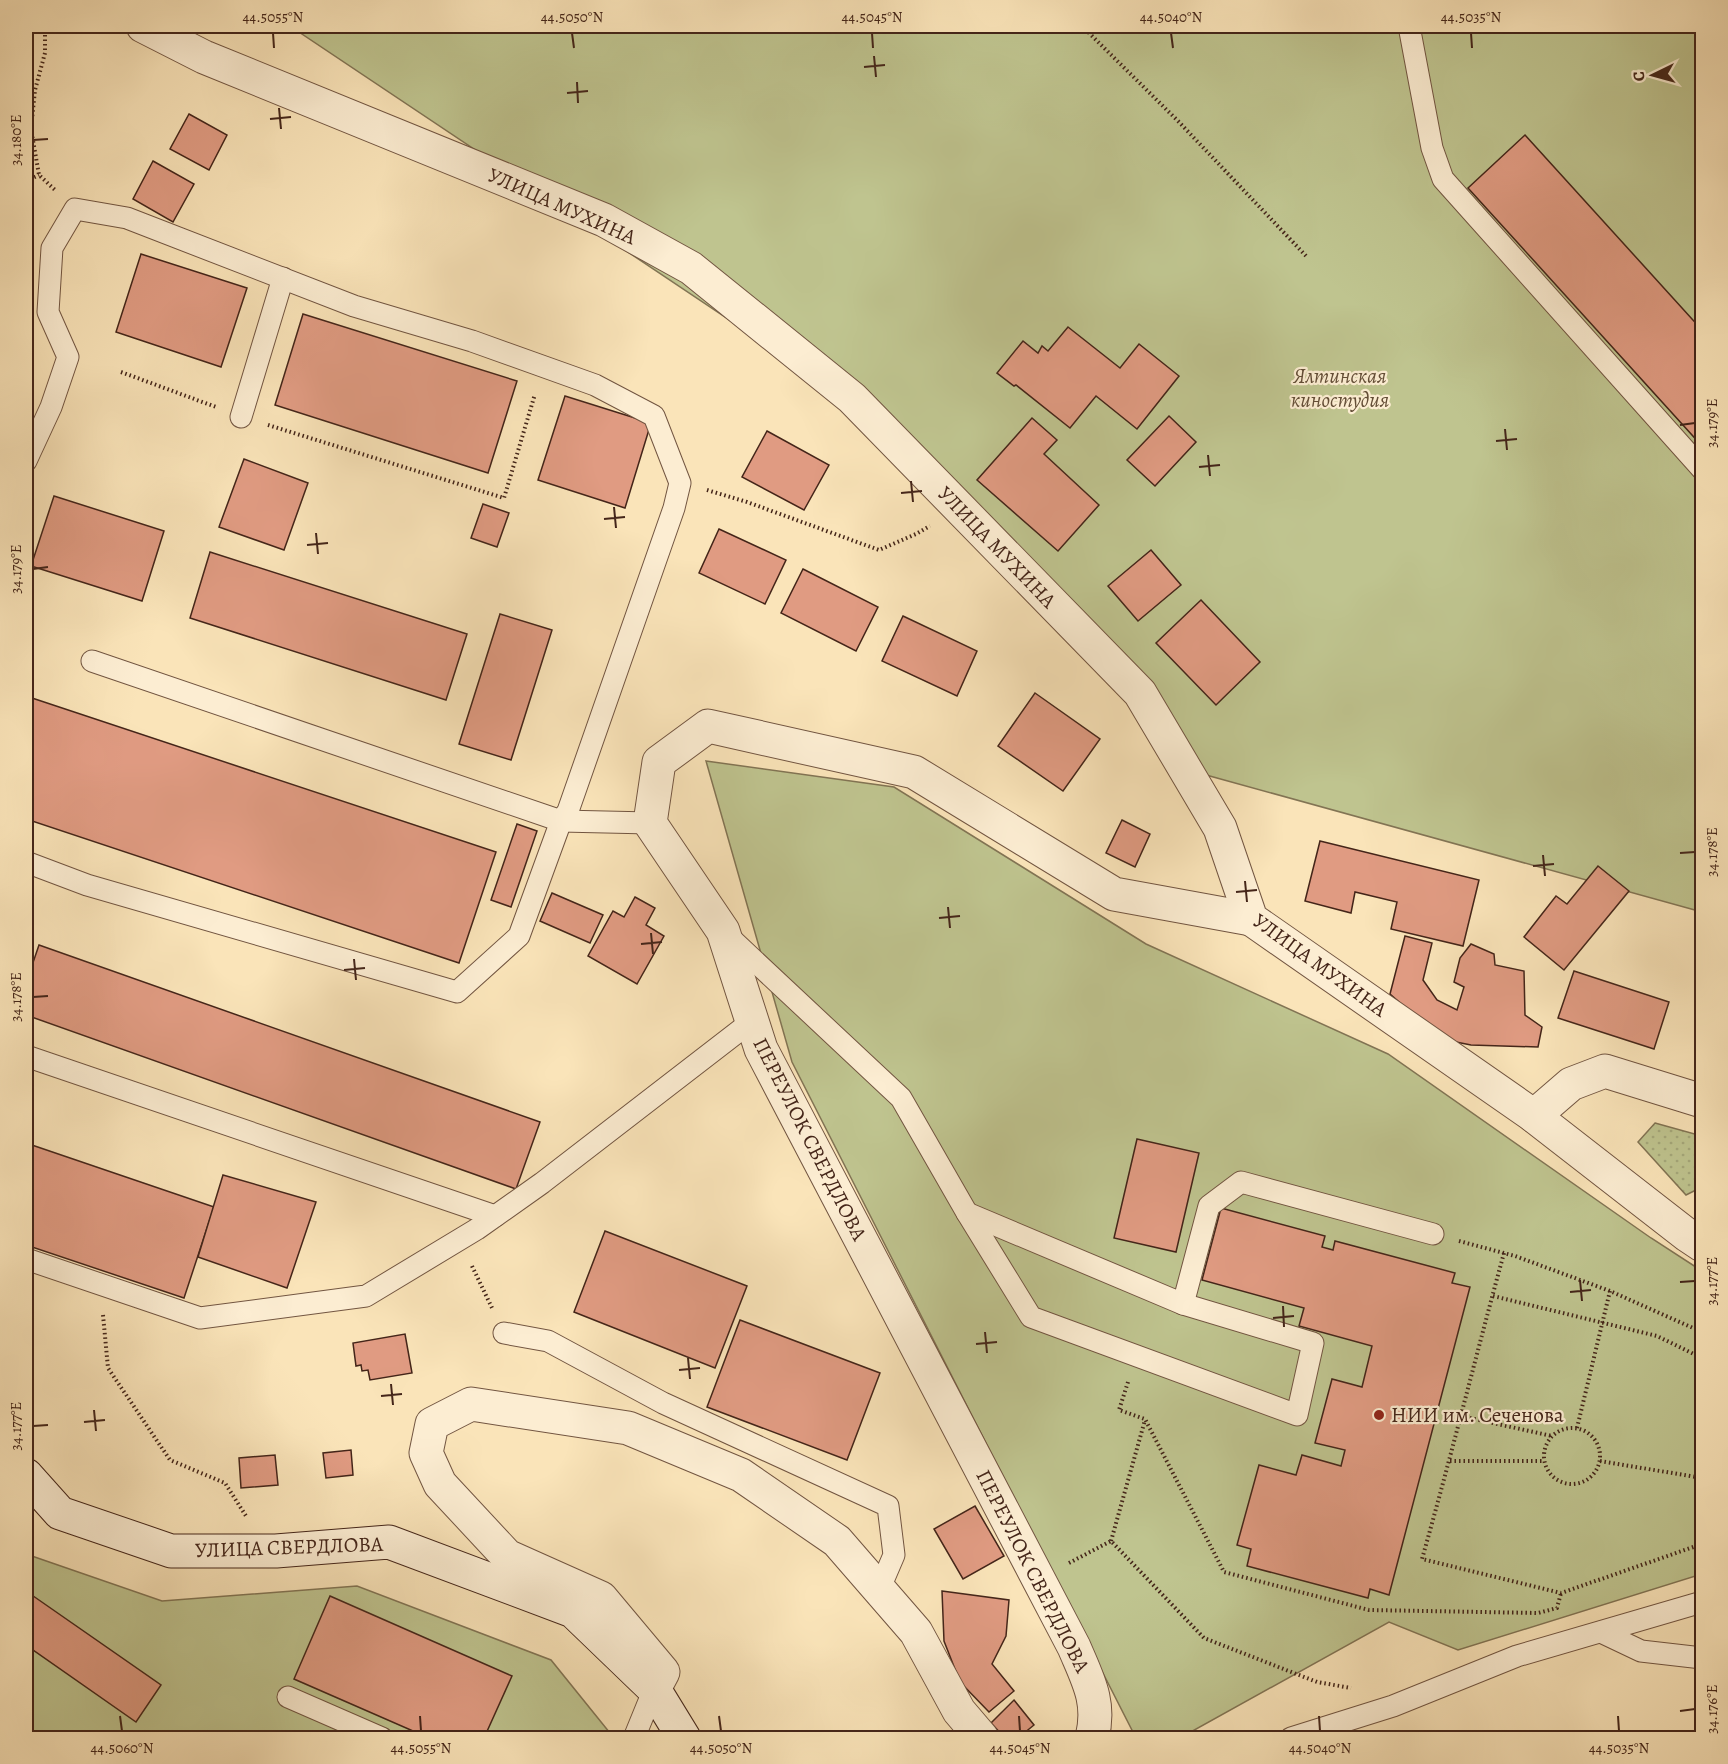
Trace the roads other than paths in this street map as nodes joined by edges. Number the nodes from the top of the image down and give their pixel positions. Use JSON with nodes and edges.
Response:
{"nodes":[{"id":1,"x":142,"y":26,"type":"edge"},
{"id":2,"x":1408,"y":26,"type":"edge"},
{"id":3,"x":283,"y":278,"type":"junction"},
{"id":4,"x":241,"y":417,"type":"road end"},
{"id":5,"x":26,"y":461,"type":"edge"},
{"id":6,"x":1702,"y":469,"type":"edge"},
{"id":7,"x":92,"y":661,"type":"dead end"},
{"id":8,"x":561,"y":821,"type":"junction"},
{"id":9,"x":650,"y":822,"type":"junction"},
{"id":10,"x":26,"y":862,"type":"edge"},
{"id":11,"x":1251,"y":919,"type":"junction"},
{"id":12,"x":723,"y":931,"type":"junction"},
{"id":13,"x":752,"y":1021,"type":"junction"},
{"id":14,"x":26,"y":1056,"type":"edge"},
{"id":15,"x":1702,"y":1101,"type":"edge"},
{"id":16,"x":1534,"y":1116,"type":"junction"},
{"id":17,"x":967,"y":1213,"type":"junction"},
{"id":18,"x":495,"y":1216,"type":"junction"},
{"id":19,"x":1433,"y":1234,"type":"road end"},
{"id":20,"x":1702,"y":1245,"type":"edge"},
{"id":21,"x":26,"y":1259,"type":"edge"},
{"id":22,"x":1183,"y":1304,"type":"junction"},
{"id":23,"x":504,"y":1333,"type":"road end"},
{"id":24,"x":26,"y":1475,"type":"edge"},
{"id":25,"x":879,"y":1590,"type":"junction"},
{"id":26,"x":1702,"y":1602,"type":"edge"},
{"id":27,"x":1601,"y":1632,"type":"junction"},
{"id":28,"x":1702,"y":1658,"type":"edge"},
{"id":29,"x":654,"y":1689,"type":"junction"},
{"id":30,"x":288,"y":1697,"type":"dead end"},
{"id":31,"x":382,"y":1738,"type":"edge"},
{"id":32,"x":634,"y":1738,"type":"edge"},
{"id":33,"x":684,"y":1738,"type":"edge"},
{"id":34,"x":982,"y":1738,"type":"edge"},
{"id":35,"x":1092,"y":1738,"type":"edge"},
{"id":36,"x":1291,"y":1738,"type":"edge"}],
"edges":[{"from":1,"to":11,"type":"street","name":"УЛИЦА МУХИНА"},
{"from":2,"to":6,"type":"lane"},
{"from":3,"to":4,"type":"lane"},
{"from":3,"to":5,"type":"lane"},
{"from":3,"to":8,"type":"lane"},
{"from":7,"to":8,"type":"lane"},
{"from":8,"to":9,"type":"lane"},
{"from":8,"to":10,"type":"lane"},
{"from":9,"to":11,"type":"street"},
{"from":9,"to":12,"type":"street","name":"ПЕРЕУЛОК СВЕРДЛОВА"},
{"from":11,"to":16,"type":"street","name":"УЛИЦА МУХИНА"},
{"from":12,"to":13,"type":"street","name":"ПЕРЕУЛОК СВЕРДЛОВА"},
{"from":12,"to":17,"type":"lane"},
{"from":13,"to":18,"type":"lane"},
{"from":13,"to":35,"type":"street","name":"ПЕРЕУЛОК СВЕРДЛОВА"},
{"from":14,"to":18,"type":"lane"},
{"from":15,"to":16,"type":"street"},
{"from":16,"to":20,"type":"street","name":"УЛИЦА МУХИНА"},
{"from":17,"to":22,"type":"lane"},
{"from":17,"to":22,"type":"lane"},
{"from":18,"to":21,"type":"lane"},
{"from":19,"to":22,"type":"lane"},
{"from":23,"to":25,"type":"lane"},
{"from":24,"to":29,"type":"street","name":"УЛИЦА СВЕРДЛОВА"},
{"from":25,"to":29,"type":"street"},
{"from":25,"to":34,"type":"street"},
{"from":26,"to":27,"type":"lane"},
{"from":27,"to":28,"type":"lane"},
{"from":27,"to":36,"type":"lane"},
{"from":29,"to":32,"type":"lane"},
{"from":29,"to":33,"type":"street","name":"УЛИЦА СВЕРДЛОВА"},
{"from":30,"to":31,"type":"lane"}]}
